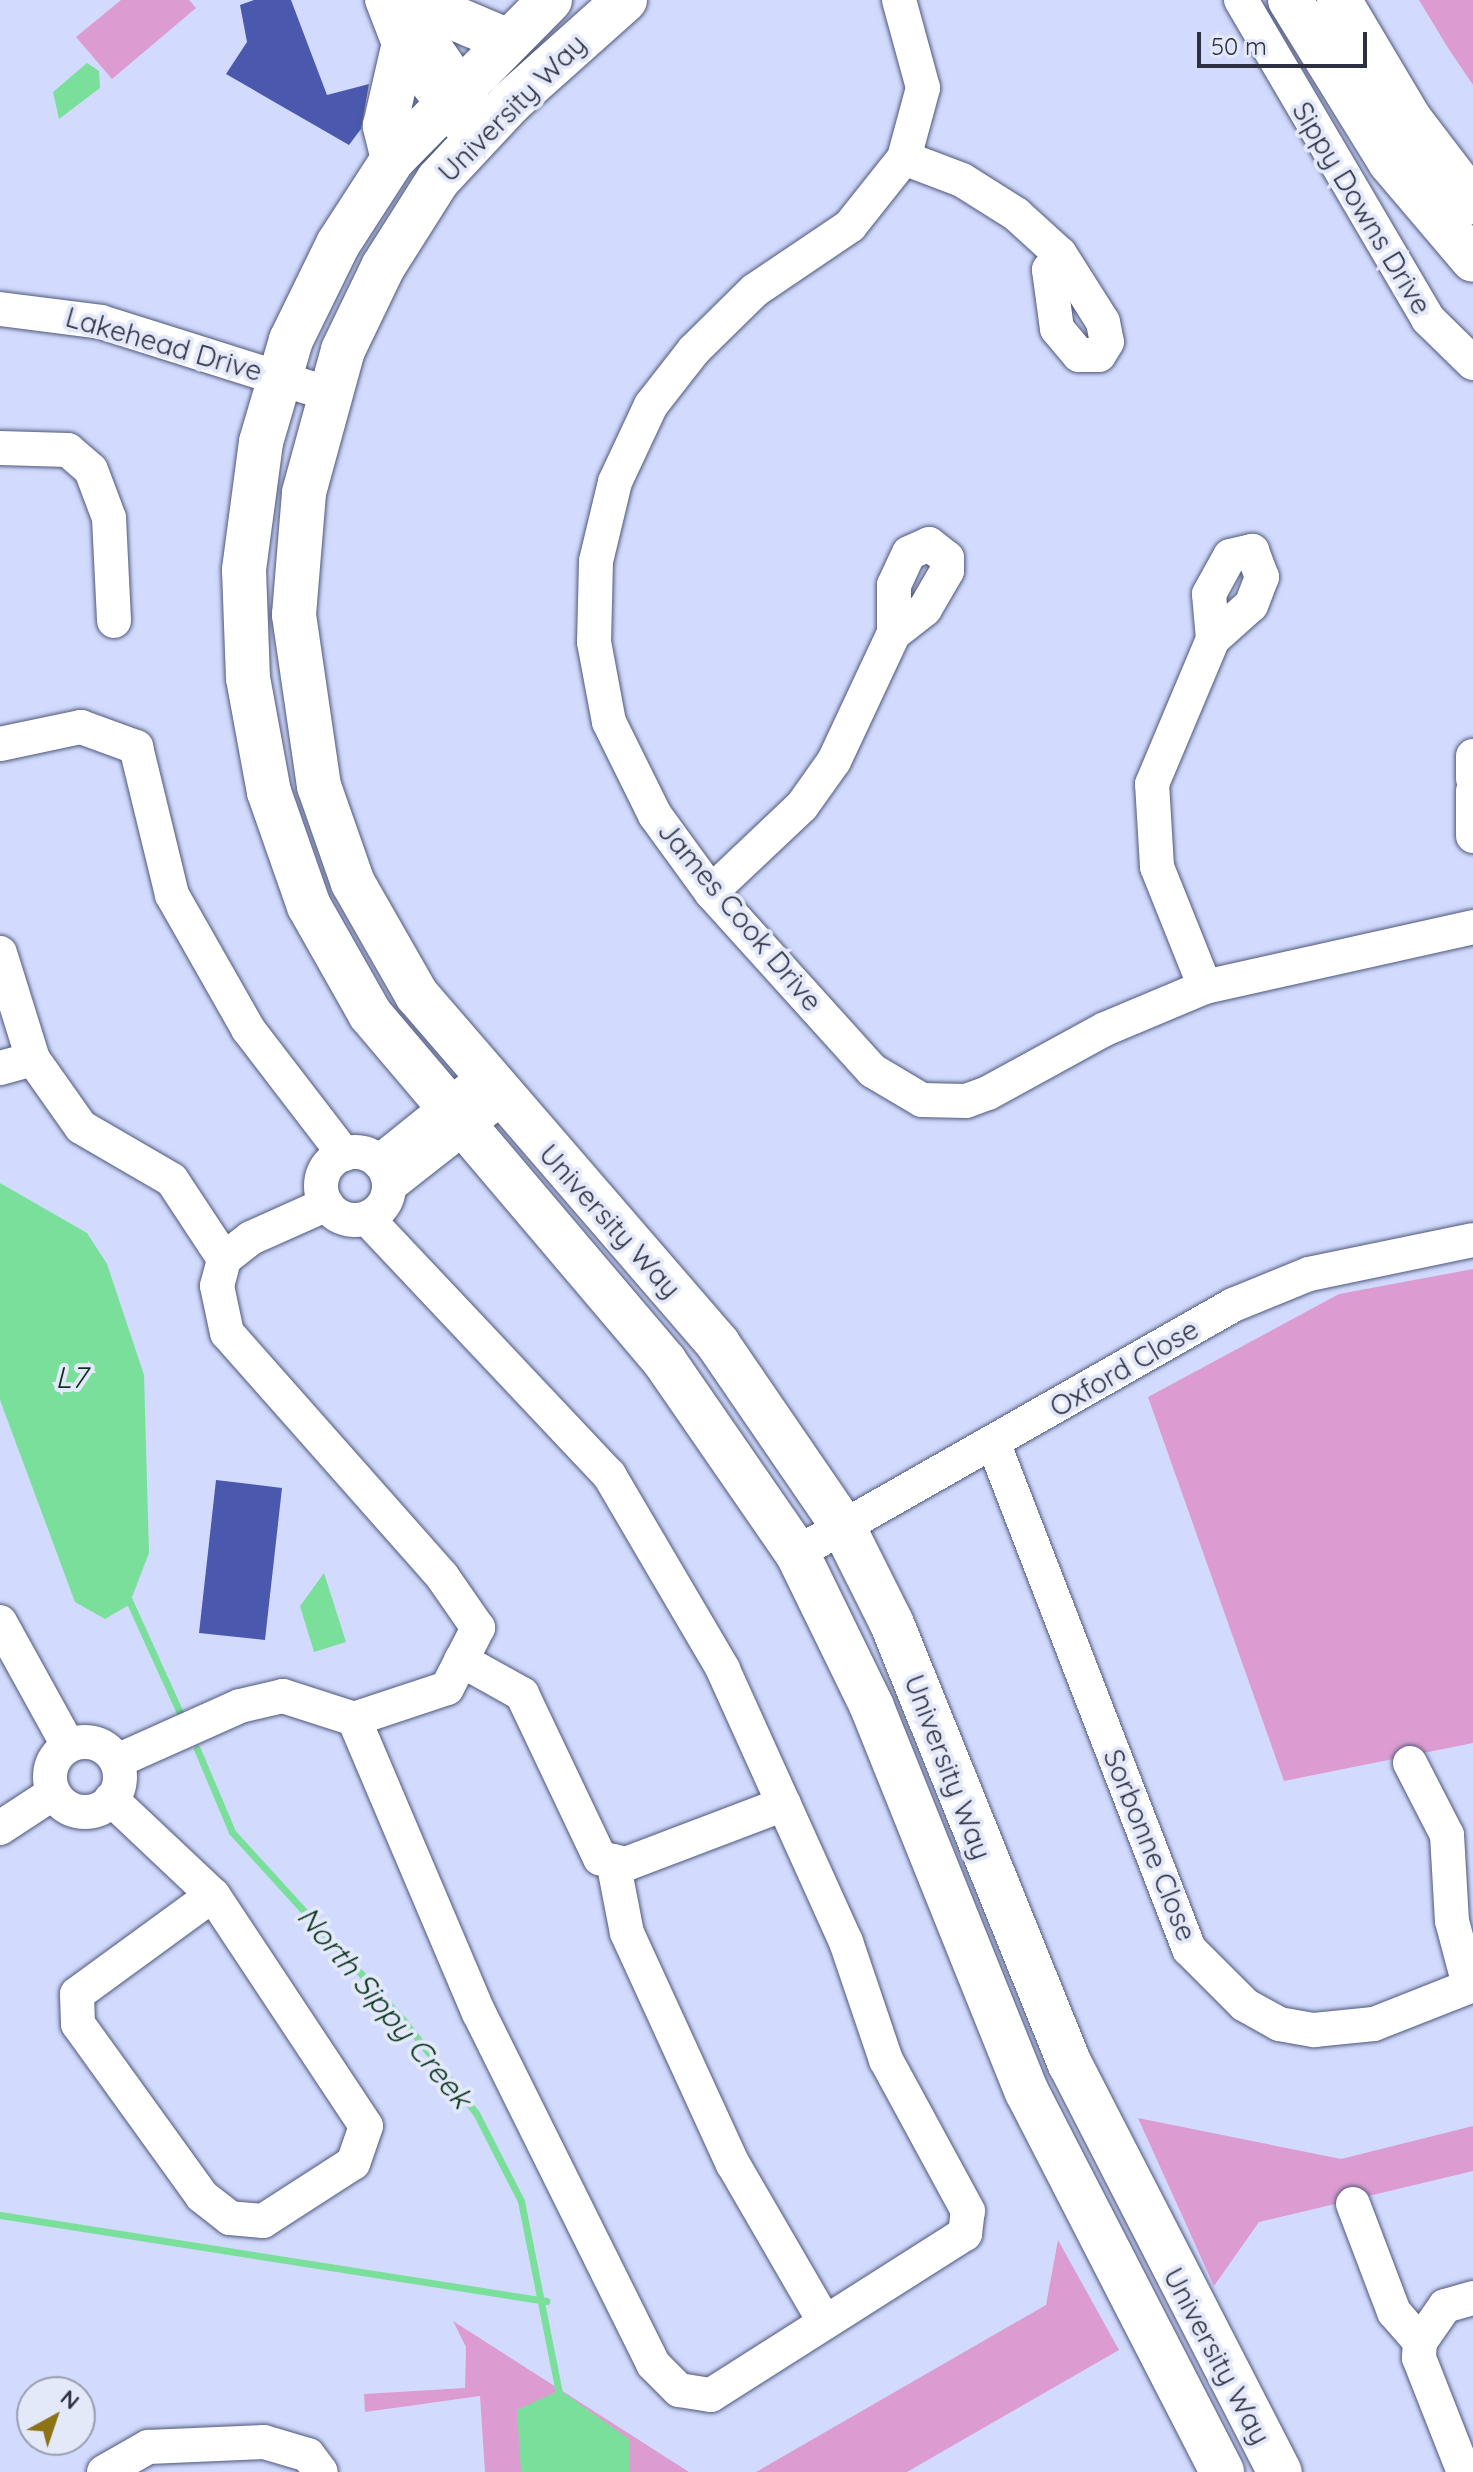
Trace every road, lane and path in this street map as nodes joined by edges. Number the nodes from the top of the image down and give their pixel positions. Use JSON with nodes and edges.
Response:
{"nodes":[{"id":1,"x":382,"y":0,"type":"edge"},
{"id":2,"x":414,"y":0,"type":"edge"},
{"id":3,"x":550,"y":0,"type":"edge"},
{"id":4,"x":625,"y":0,"type":"edge"},
{"id":5,"x":899,"y":0,"type":"edge"},
{"id":6,"x":1241,"y":0,"type":"edge"},
{"id":7,"x":1290,"y":0,"type":"edge"},
{"id":8,"x":1339,"y":0,"type":"edge"},
{"id":9,"x":506,"y":40,"type":"junction"},
{"id":10,"x":402,"y":52,"type":"junction"},
{"id":11,"x":450,"y":95,"type":"junction"},
{"id":12,"x":481,"y":132,"type":"junction"},
{"id":13,"x":904,"y":158,"type":"junction"},
{"id":14,"x":393,"y":159,"type":"junction"},
{"id":15,"x":1473,"y":202,"type":"edge"},
{"id":16,"x":1060,"y":254,"type":"dead end"},
{"id":17,"x":1473,"y":260,"type":"edge"},
{"id":18,"x":0,"y":309,"type":"edge"},
{"id":19,"x":1473,"y":363,"type":"edge"},
{"id":20,"x":278,"y":378,"type":"junction"},
{"id":21,"x":326,"y":393,"type":"junction"},
{"id":22,"x":0,"y":448,"type":"edge"},
{"id":23,"x":114,"y":621,"type":"dead end"},
{"id":24,"x":894,"y":633,"type":"dead end"},
{"id":25,"x":1213,"y":639,"type":"dead end"},
{"id":26,"x":0,"y":744,"type":"edge"},
{"id":27,"x":1473,"y":756,"type":"edge"},
{"id":28,"x":1473,"y":779,"type":"edge"},
{"id":29,"x":1473,"y":791,"type":"edge"},
{"id":30,"x":1473,"y":836,"type":"edge"},
{"id":31,"x":711,"y":892,"type":"junction"},
{"id":32,"x":1473,"y":927,"type":"edge"},
{"id":33,"x":0,"y":953,"type":"edge"},
{"id":34,"x":1205,"y":987,"type":"junction"},
{"id":35,"x":33,"y":1059,"type":"junction"},
{"id":36,"x":0,"y":1068,"type":"edge"},
{"id":37,"x":491,"y":1089,"type":"junction"},
{"id":38,"x":455,"y":1120,"type":"junction"},
{"id":39,"x":344,"y":1154,"type":"junction"},
{"id":40,"x":384,"y":1174,"type":"junction"},
{"id":41,"x":327,"y":1204,"type":"junction"},
{"id":42,"x":367,"y":1218,"type":"junction"},
{"id":43,"x":1473,"y":1240,"type":"edge"},
{"id":44,"x":224,"y":1259,"type":"junction"},
{"id":45,"x":993,"y":1442,"type":"junction"},
{"id":46,"x":844,"y":1528,"type":"junction"},
{"id":47,"x":797,"y":1553,"type":"junction"},
{"id":48,"x":0,"y":1622,"type":"edge"},
{"id":49,"x":461,"y":1660,"type":"junction"},
{"id":50,"x":354,"y":1719,"type":"junction"},
{"id":51,"x":68,"y":1745,"type":"junction"},
{"id":52,"x":117,"y":1761,"type":"junction"},
{"id":53,"x":1410,"y":1763,"type":"dead end"},
{"id":54,"x":52,"y":1794,"type":"junction"},
{"id":55,"x":111,"y":1799,"type":"junction"},
{"id":56,"x":784,"y":1804,"type":"junction"},
{"id":57,"x":0,"y":1828,"type":"edge"},
{"id":58,"x":613,"y":1861,"type":"junction"},
{"id":59,"x":213,"y":1895,"type":"junction"},
{"id":60,"x":1471,"y":1985,"type":"edge"},
{"id":61,"x":1353,"y":2204,"type":"dead end"},
{"id":62,"x":1473,"y":2298,"type":"edge"},
{"id":63,"x":824,"y":2321,"type":"junction"},
{"id":64,"x":1420,"y":2342,"type":"junction"},
{"id":65,"x":314,"y":2463,"type":"edge"},
{"id":66,"x":104,"y":2472,"type":"edge"},
{"id":67,"x":1222,"y":2472,"type":"edge"},
{"id":68,"x":1280,"y":2472,"type":"edge"},
{"id":69,"x":1464,"y":2472,"type":"edge"}],
"edges":[{"from":1,"to":10,"type":"street"},
{"from":2,"to":9,"type":"main road"},
{"from":2,"to":11,"type":"street"},
{"from":3,"to":9,"type":"main road","name":"University Way"},
{"from":4,"to":12,"type":"main road","name":"University Way"},
{"from":5,"to":13,"type":"street","name":"James Cook Drive"},
{"from":6,"to":19,"type":"street","name":"Sippy Downs Drive"},
{"from":7,"to":17,"type":"main road","name":"Sippy Downs Drive"},
{"from":8,"to":15,"type":"main road"},
{"from":9,"to":11,"type":"main road","name":"University Way"},
{"from":10,"to":11,"type":"street"},
{"from":10,"to":14,"type":"main road"},
{"from":11,"to":12,"type":"street"},
{"from":11,"to":14,"type":"main road","name":"University Way"},
{"from":12,"to":21,"type":"main road","name":"University Way"},
{"from":13,"to":16,"type":"street"},
{"from":13,"to":31,"type":"street","name":"James Cook Drive"},
{"from":14,"to":20,"type":"main road","name":"University Way"},
{"from":18,"to":20,"type":"street","name":"Lakehead Drive"},
{"from":20,"to":21,"type":"street","name":"Lakehead Drive"},
{"from":20,"to":38,"type":"main road","name":"University Way"},
{"from":21,"to":37,"type":"main road","name":"University Way"},
{"from":22,"to":23,"type":"street"},
{"from":24,"to":31,"type":"street"},
{"from":25,"to":34,"type":"street"},
{"from":26,"to":39,"type":"street"},
{"from":27,"to":28,"type":"street"},
{"from":29,"to":30,"type":"street"},
{"from":31,"to":34,"type":"street","name":"James Cook Drive"},
{"from":32,"to":34,"type":"street","name":"James Cook Drive"},
{"from":33,"to":35,"type":"street"},
{"from":35,"to":36,"type":"street"},
{"from":35,"to":44,"type":"street"},
{"from":37,"to":38,"type":"street"},
{"from":37,"to":46,"type":"main road","name":"University Way"},
{"from":38,"to":40,"type":"street"},
{"from":38,"to":47,"type":"main road","name":"University Way"},
{"from":39,"to":40,"type":"street"},
{"from":39,"to":41,"type":"street"},
{"from":40,"to":42,"type":"street"},
{"from":41,"to":42,"type":"street"},
{"from":41,"to":44,"type":"street"},
{"from":42,"to":56,"type":"street"},
{"from":43,"to":45,"type":"street","name":"Oxford Close"},
{"from":44,"to":49,"type":"street"},
{"from":45,"to":46,"type":"street","name":"Oxford Close"},
{"from":45,"to":60,"type":"street","name":"Sorbonne Close"},
{"from":46,"to":47,"type":"street","name":"Oxford Close"},
{"from":46,"to":68,"type":"main road","name":"University Way"},
{"from":47,"to":67,"type":"main road","name":"University Way"},
{"from":48,"to":51,"type":"street"},
{"from":49,"to":50,"type":"street"},
{"from":49,"to":58,"type":"street"},
{"from":50,"to":52,"type":"street"},
{"from":50,"to":63,"type":"street"},
{"from":51,"to":52,"type":"street"},
{"from":51,"to":54,"type":"street"},
{"from":52,"to":55,"type":"street"},
{"from":53,"to":60,"type":"street"},
{"from":54,"to":55,"type":"street"},
{"from":54,"to":57,"type":"street"},
{"from":55,"to":59,"type":"street"},
{"from":56,"to":58,"type":"street"},
{"from":56,"to":63,"type":"street"},
{"from":58,"to":63,"type":"street"},
{"from":59,"to":59,"type":"street"},
{"from":61,"to":64,"type":"street"},
{"from":62,"to":64,"type":"street"},
{"from":64,"to":69,"type":"street"},
{"from":65,"to":66,"type":"street"}]}
